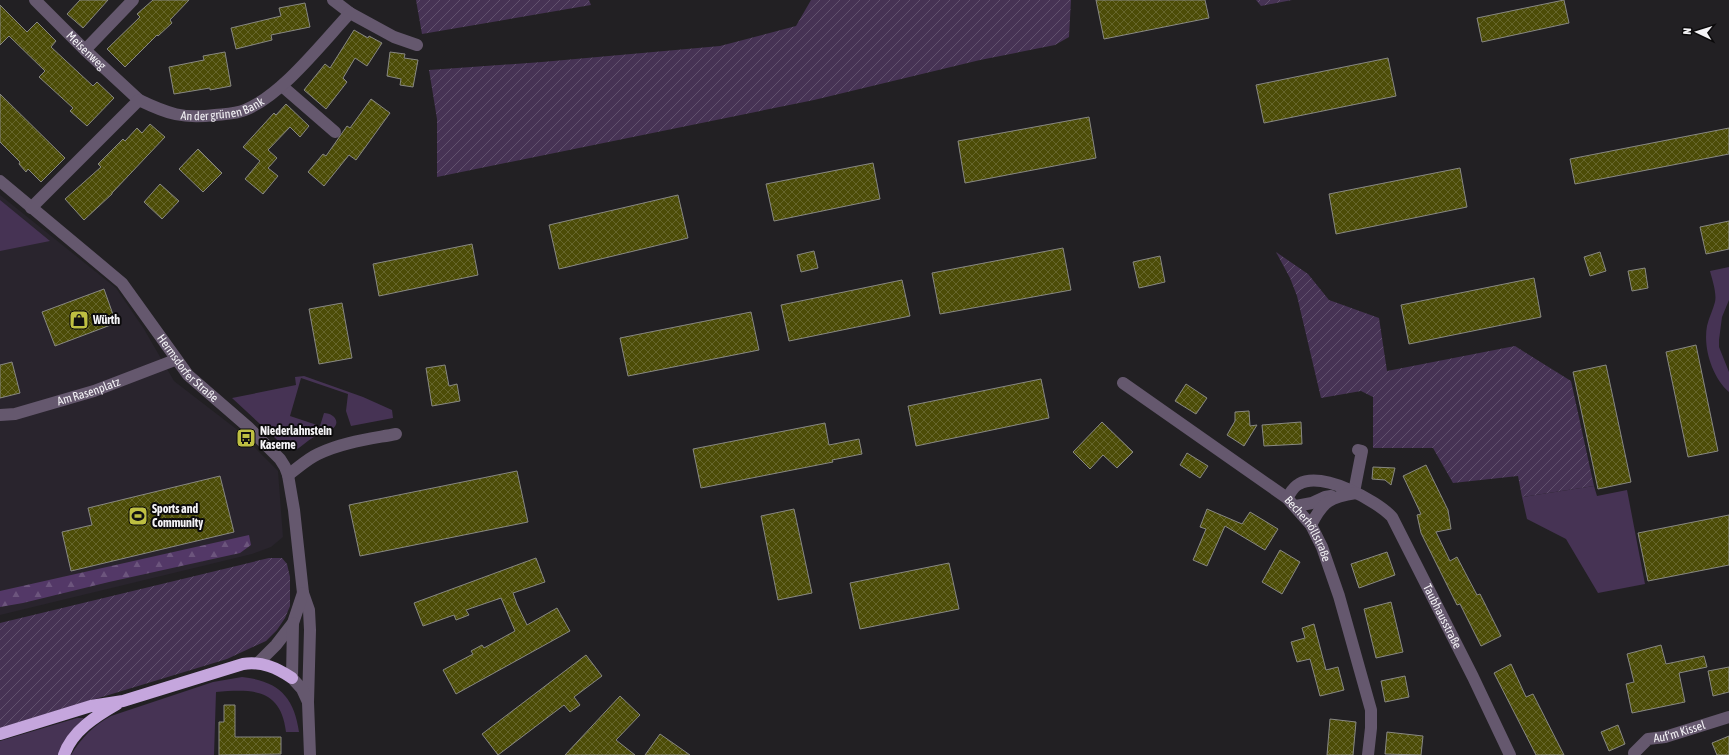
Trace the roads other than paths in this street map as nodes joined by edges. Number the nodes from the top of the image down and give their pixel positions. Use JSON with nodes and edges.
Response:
{"nodes":[{"id":1,"x":35,"y":0,"type":"edge"},
{"id":2,"x":133,"y":0,"type":"edge"},
{"id":3,"x":333,"y":0,"type":"edge"},
{"id":4,"x":350,"y":13,"type":"junction"},
{"id":5,"x":416,"y":45,"type":"dead end"},
{"id":6,"x":85,"y":50,"type":"junction"},
{"id":7,"x":282,"y":86,"type":"junction"},
{"id":8,"x":139,"y":100,"type":"junction"},
{"id":9,"x":336,"y":132,"type":"dead end"},
{"id":10,"x":0,"y":181,"type":"edge"},
{"id":11,"x":31,"y":208,"type":"junction"},
{"id":12,"x":175,"y":360,"type":"junction"},
{"id":13,"x":1123,"y":383,"type":"dead end"},
{"id":14,"x":0,"y":415,"type":"edge"},
{"id":15,"x":396,"y":434,"type":"dead end"},
{"id":16,"x":1358,"y":450,"type":"dead end"},
{"id":17,"x":288,"y":475,"type":"junction"},
{"id":18,"x":1355,"y":493,"type":"junction"},
{"id":19,"x":1337,"y":496,"type":"junction"},
{"id":20,"x":1292,"y":502,"type":"junction"},
{"id":21,"x":1311,"y":525,"type":"junction"},
{"id":22,"x":303,"y":593,"type":"junction"},
{"id":23,"x":293,"y":623,"type":"junction"},
{"id":24,"x":310,"y":630,"type":"junction"},
{"id":25,"x":258,"y":663,"type":"junction"},
{"id":26,"x":292,"y":678,"type":"junction"},
{"id":27,"x":123,"y":701,"type":"junction"},
{"id":28,"x":308,"y":702,"type":"junction"},
{"id":29,"x":1729,"y":717,"type":"edge"},
{"id":30,"x":0,"y":734,"type":"edge"},
{"id":31,"x":1634,"y":753,"type":"dead end"},
{"id":32,"x":64,"y":755,"type":"edge"},
{"id":33,"x":310,"y":755,"type":"edge"},
{"id":34,"x":1368,"y":755,"type":"edge"},
{"id":35,"x":1510,"y":755,"type":"edge"}],
"edges":[{"from":1,"to":6,"type":"street","name":"Meisenweg"},
{"from":2,"to":6,"type":"street"},
{"from":3,"to":4,"type":"street"},
{"from":4,"to":5,"type":"street"},
{"from":4,"to":7,"type":"street","name":"An der grünen Bank"},
{"from":6,"to":8,"type":"street","name":"Meisenweg"},
{"from":7,"to":8,"type":"street","name":"An der grünen Bank"},
{"from":7,"to":9,"type":"street"},
{"from":8,"to":11,"type":"street"},
{"from":10,"to":11,"type":"street","name":"Hermsdorfer Straße"},
{"from":11,"to":12,"type":"street","name":"Hermsdorfer Straße"},
{"from":12,"to":14,"type":"street","name":"Am Rasenplatz"},
{"from":12,"to":17,"type":"street","name":"Hermsdorfer Straße"},
{"from":13,"to":20,"type":"street","name":"Becherhöllstraße"},
{"from":15,"to":17,"type":"street"},
{"from":16,"to":18,"type":"street"},
{"from":17,"to":22,"type":"street","name":"Hermsdorfer Straße"},
{"from":18,"to":19,"type":"street"},
{"from":18,"to":20,"type":"street","name":"Taubhausstraße"},
{"from":18,"to":35,"type":"street","name":"Taubhausstraße"},
{"from":19,"to":20,"type":"street"},
{"from":19,"to":21,"type":"street"},
{"from":20,"to":21,"type":"street","name":"Becherhöllstraße"},
{"from":21,"to":34,"type":"street","name":"Becherhöllstraße"},
{"from":22,"to":23,"type":"street","name":"Hermsdorfer Straße"},
{"from":22,"to":24,"type":"street","name":"Hermsdorfer Straße"},
{"from":23,"to":25,"type":"street","name":"Hermsdorfer Straße"},
{"from":23,"to":26,"type":"street","name":"Hermsdorfer Straße"},
{"from":24,"to":26,"type":"street","name":"Hermsdorfer Straße"},
{"from":24,"to":28,"type":"street","name":"Hermsdorfer Straße"},
{"from":25,"to":26,"type":"highway"},
{"from":25,"to":27,"type":"highway"},
{"from":26,"to":28,"type":"street"},
{"from":27,"to":30,"type":"highway"},
{"from":27,"to":32,"type":"highway"},
{"from":28,"to":33,"type":"street","name":"Hermsdorfer Straße"},
{"from":29,"to":31,"type":"street","name":"Auf'm Kissel"}]}
